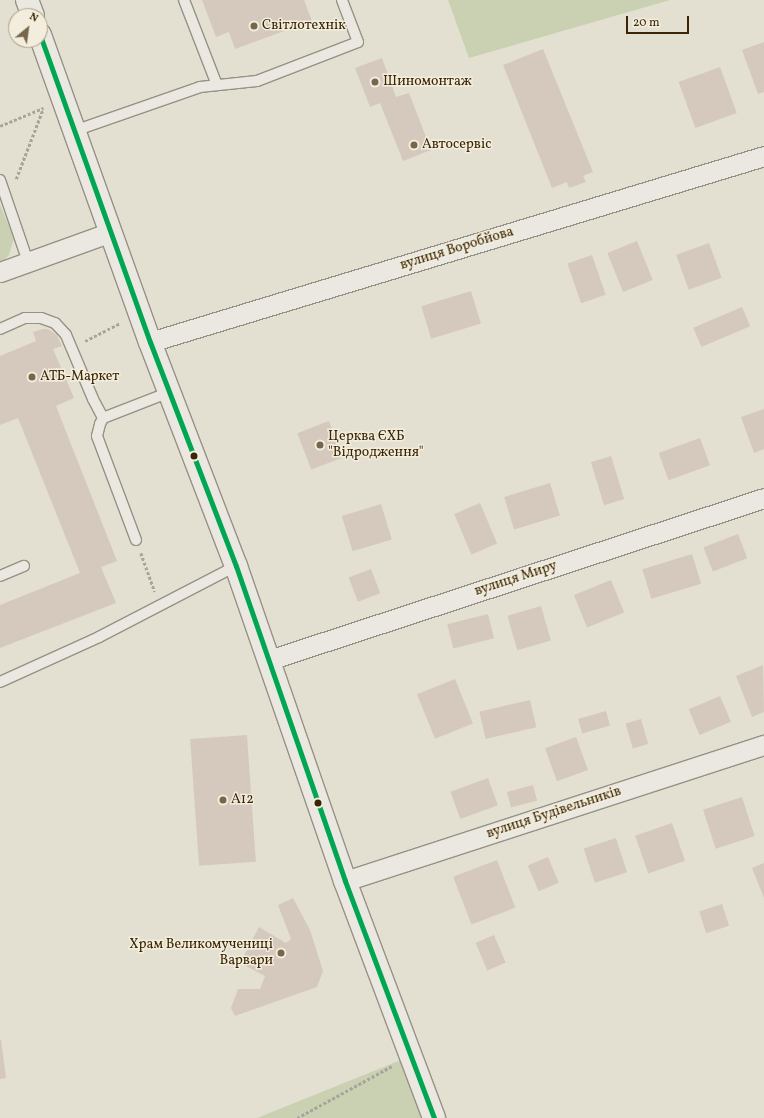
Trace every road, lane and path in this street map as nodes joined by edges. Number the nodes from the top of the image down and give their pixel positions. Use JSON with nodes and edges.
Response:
{"nodes":[{"id":1,"x":184,"y":0,"type":"edge"},
{"id":2,"x":342,"y":0,"type":"edge"},
{"id":3,"x":45,"y":48,"type":"edge"},
{"id":4,"x":217,"y":85,"type":"junction"},
{"id":5,"x":43,"y":108,"type":"dead end"},
{"id":6,"x":0,"y":126,"type":"edge"},
{"id":7,"x":74,"y":131,"type":"junction"},
{"id":8,"x":764,"y":156,"type":"edge"},
{"id":9,"x":0,"y":180,"type":"edge"},
{"id":10,"x":111,"y":232,"type":"junction"},
{"id":11,"x":28,"y":262,"type":"junction"},
{"id":12,"x":0,"y":272,"type":"edge"},
{"id":13,"x":0,"y":329,"type":"edge"},
{"id":14,"x":150,"y":342,"type":"junction"},
{"id":15,"x":170,"y":392,"type":"junction"},
{"id":16,"x":103,"y":418,"type":"junction"},
{"id":17,"x":764,"y":498,"type":"edge"},
{"id":18,"x":136,"y":540,"type":"joint"},
{"id":19,"x":24,"y":566,"type":"dead end"},
{"id":20,"x":236,"y":566,"type":"junction"},
{"id":21,"x":0,"y":576,"type":"edge"},
{"id":22,"x":160,"y":605,"type":"junction"},
{"id":23,"x":269,"y":660,"type":"junction"},
{"id":24,"x":0,"y":682,"type":"edge"},
{"id":25,"x":764,"y":745,"type":"edge"},
{"id":26,"x":345,"y":881,"type":"junction"},
{"id":27,"x":411,"y":1056,"type":"junction"},
{"id":28,"x":298,"y":1118,"type":"edge"},
{"id":29,"x":434,"y":1118,"type":"edge"}],
"edges":[{"from":1,"to":4,"type":"lane"},
{"from":2,"to":4,"type":"lane"},
{"from":3,"to":7,"type":"street"},
{"from":4,"to":7,"type":"lane"},
{"from":5,"to":6,"type":"path"},
{"from":7,"to":10,"type":"street"},
{"from":8,"to":14,"type":"street","name":"вулиця Воробйова"},
{"from":9,"to":11,"type":"lane"},
{"from":10,"to":11,"type":"street"},
{"from":10,"to":14,"type":"street"},
{"from":11,"to":12,"type":"street"},
{"from":13,"to":16,"type":"lane"},
{"from":14,"to":15,"type":"street"},
{"from":15,"to":16,"type":"lane"},
{"from":15,"to":20,"type":"street"},
{"from":16,"to":18,"type":"lane"},
{"from":17,"to":23,"type":"street","name":"вулиця Миру"},
{"from":18,"to":22,"type":"path"},
{"from":19,"to":21,"type":"lane"},
{"from":20,"to":22,"type":"lane"},
{"from":20,"to":23,"type":"street"},
{"from":22,"to":24,"type":"lane"},
{"from":23,"to":26,"type":"street"},
{"from":25,"to":26,"type":"street","name":"вулиця Будівельників"},
{"from":26,"to":27,"type":"street"},
{"from":27,"to":28,"type":"path"},
{"from":27,"to":29,"type":"street"}]}
